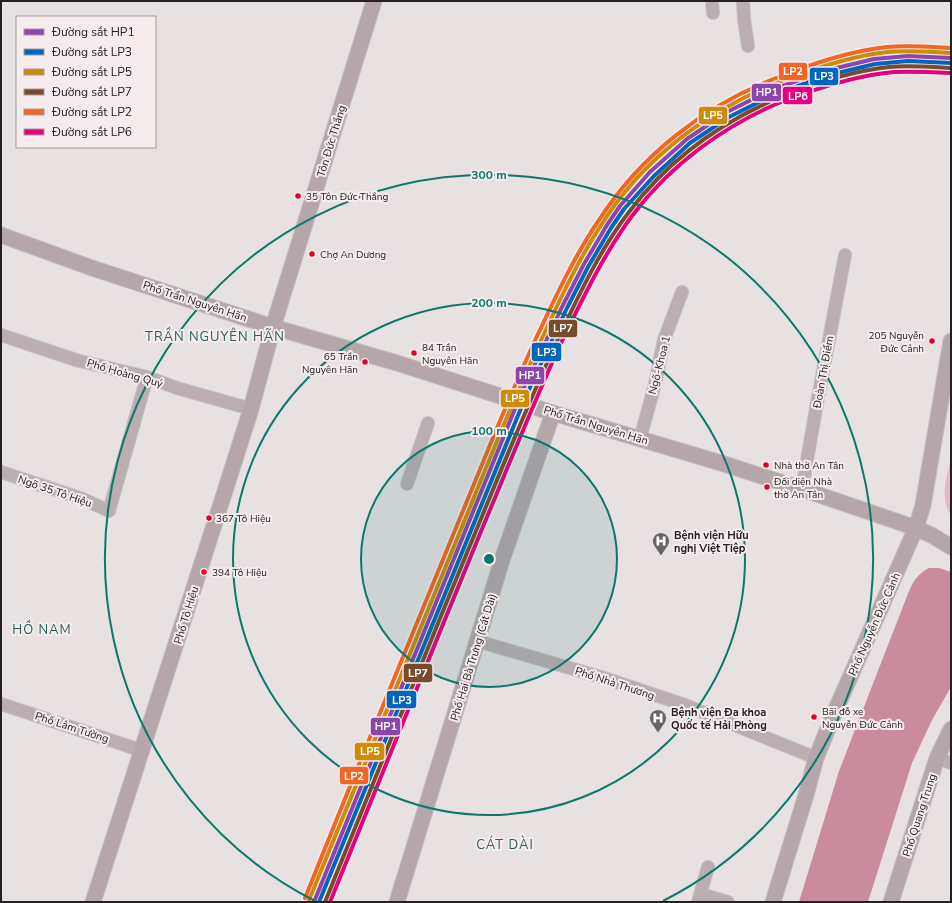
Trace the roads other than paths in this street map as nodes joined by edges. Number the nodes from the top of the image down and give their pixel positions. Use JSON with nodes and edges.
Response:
{"nodes":[{"id":1,"x":374,"y":1,"type":"edge"},
{"id":2,"x":743,"y":1,"type":"edge"},
{"id":3,"x":748,"y":46,"type":"dead end"},
{"id":4,"x":1,"y":235,"type":"edge"},
{"id":5,"x":845,"y":255,"type":"dead end"},
{"id":6,"x":682,"y":292,"type":"dead end"},
{"id":7,"x":274,"y":327,"type":"junction"},
{"id":8,"x":1,"y":335,"type":"edge"},
{"id":9,"x":951,"y":341,"type":"edge"},
{"id":10,"x":147,"y":377,"type":"junction"},
{"id":11,"x":251,"y":409,"type":"junction"},
{"id":12,"x":554,"y":413,"type":"junction"},
{"id":13,"x":428,"y":423,"type":"dead end"},
{"id":14,"x":640,"y":439,"type":"junction"},
{"id":15,"x":1,"y":472,"type":"edge"},
{"id":16,"x":407,"y":484,"type":"dead end"},
{"id":17,"x":802,"y":489,"type":"junction"},
{"id":18,"x":916,"y":528,"type":"junction"},
{"id":19,"x":951,"y":547,"type":"edge"},
{"id":20,"x":478,"y":641,"type":"junction"},
{"id":21,"x":1,"y":704,"type":"edge"},
{"id":22,"x":951,"y":729,"type":"edge"},
{"id":23,"x":142,"y":751,"type":"junction"},
{"id":24,"x":816,"y":758,"type":"junction"},
{"id":25,"x":944,"y":760,"type":"edge"},
{"id":26,"x":708,"y":867,"type":"dead end"},
{"id":27,"x":699,"y":898,"type":"edge"},
{"id":28,"x":93,"y":902,"type":"edge"},
{"id":29,"x":397,"y":902,"type":"edge"},
{"id":30,"x":728,"y":902,"type":"edge"},
{"id":31,"x":773,"y":902,"type":"edge"},
{"id":32,"x":891,"y":902,"type":"edge"}],
"edges":[{"from":1,"to":7,"type":"main road","name":"Tôn Đức Thắng"},
{"from":2,"to":3,"type":"street"},
{"from":4,"to":7,"type":"main road","name":"Phố Trần Nguyên Hãn"},
{"from":5,"to":17,"type":"street","name":"Đoàn Thị Điểm"},
{"from":6,"to":14,"type":"street","name":"Ngõ-Khoa 1"},
{"from":7,"to":11,"type":"main road","name":"Phố Tô Hiệu"},
{"from":7,"to":12,"type":"main road","name":"Phố Trần Nguyên Hãn"},
{"from":8,"to":10,"type":"street","name":"Phố Hoàng Quý"},
{"from":9,"to":18,"type":"main road","name":"Phố Nguyễn Đức Cảnh"},
{"from":10,"to":11,"type":"street","name":"Phố Hoàng Quý"},
{"from":10,"to":15,"type":"street","name":"Ngõ 35 Tô Hiệu"},
{"from":11,"to":23,"type":"main road","name":"Phố Tô Hiệu"},
{"from":12,"to":14,"type":"main road","name":"Phố Trần Nguyên Hãn"},
{"from":12,"to":20,"type":"main road","name":"Phố Hai Bà Trưng (Cát Dài)"},
{"from":13,"to":16,"type":"street"},
{"from":14,"to":17,"type":"main road","name":"Phố Trần Nguyên Hãn"},
{"from":17,"to":18,"type":"main road","name":"Phố Trần Nguyên Hãn"},
{"from":18,"to":19,"type":"main road","name":"Phố Trần Nguyên Hãn"},
{"from":18,"to":24,"type":"main road","name":"Phố Nguyễn Đức Cảnh"},
{"from":20,"to":24,"type":"street","name":"Phố Nhà Thương"},
{"from":20,"to":29,"type":"main road","name":"Phố Hai Bà Trưng (Cát Dài)"},
{"from":21,"to":23,"type":"street","name":"Phố Lâm Tường"},
{"from":22,"to":25,"type":"main road","name":"Phố Quang Trung"},
{"from":23,"to":28,"type":"main road","name":"Phố Tô Hiệu"},
{"from":24,"to":31,"type":"main road","name":"Phố Nguyễn Đức Cảnh"},
{"from":25,"to":32,"type":"main road","name":"Phố Quang Trung"},
{"from":26,"to":27,"type":"street"},
{"from":27,"to":30,"type":"street"}]}
